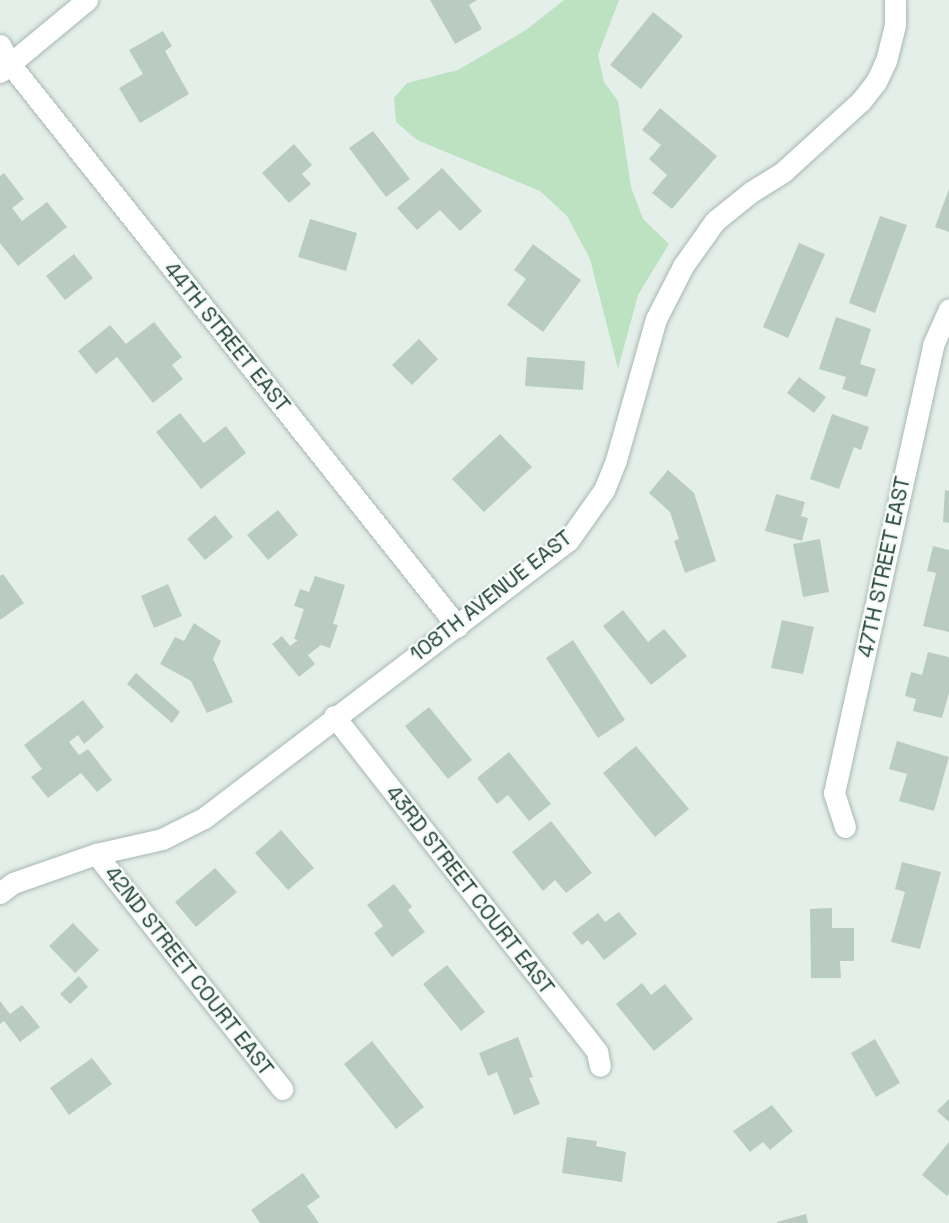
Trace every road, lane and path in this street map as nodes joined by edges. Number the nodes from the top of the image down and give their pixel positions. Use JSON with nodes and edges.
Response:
{"nodes":[{"id":1,"x":87,"y":0,"type":"edge"},
{"id":2,"x":895,"y":0,"type":"edge"},
{"id":3,"x":0,"y":45,"type":"edge"},
{"id":4,"x":5,"y":68,"type":"edge"},
{"id":5,"x":949,"y":309,"type":"edge"},
{"id":6,"x":458,"y":627,"type":"junction"},
{"id":7,"x":334,"y":716,"type":"junction"},
{"id":8,"x":845,"y":827,"type":"dead end"},
{"id":9,"x":96,"y":854,"type":"junction"},
{"id":10,"x":0,"y":893,"type":"edge"},
{"id":11,"x":600,"y":1066,"type":"dead end"},
{"id":12,"x":282,"y":1089,"type":"dead end"}],
"edges":[{"from":1,"to":4,"type":"street"},
{"from":2,"to":6,"type":"street","name":"108TH AVENUE EAST"},
{"from":3,"to":4,"type":"street","name":"44TH STREET EAST"},
{"from":4,"to":6,"type":"street","name":"44TH STREET EAST"},
{"from":5,"to":8,"type":"street","name":"47TH STREET EAST"},
{"from":6,"to":7,"type":"street","name":"108TH AVENUE EAST"},
{"from":7,"to":9,"type":"street","name":"108TH AVENUE EAST"},
{"from":7,"to":11,"type":"street","name":"43RD STREET COURT EAST"},
{"from":9,"to":10,"type":"street","name":"108TH AVENUE EAST"},
{"from":9,"to":12,"type":"street","name":"42ND STREET COURT EAST"}]}
